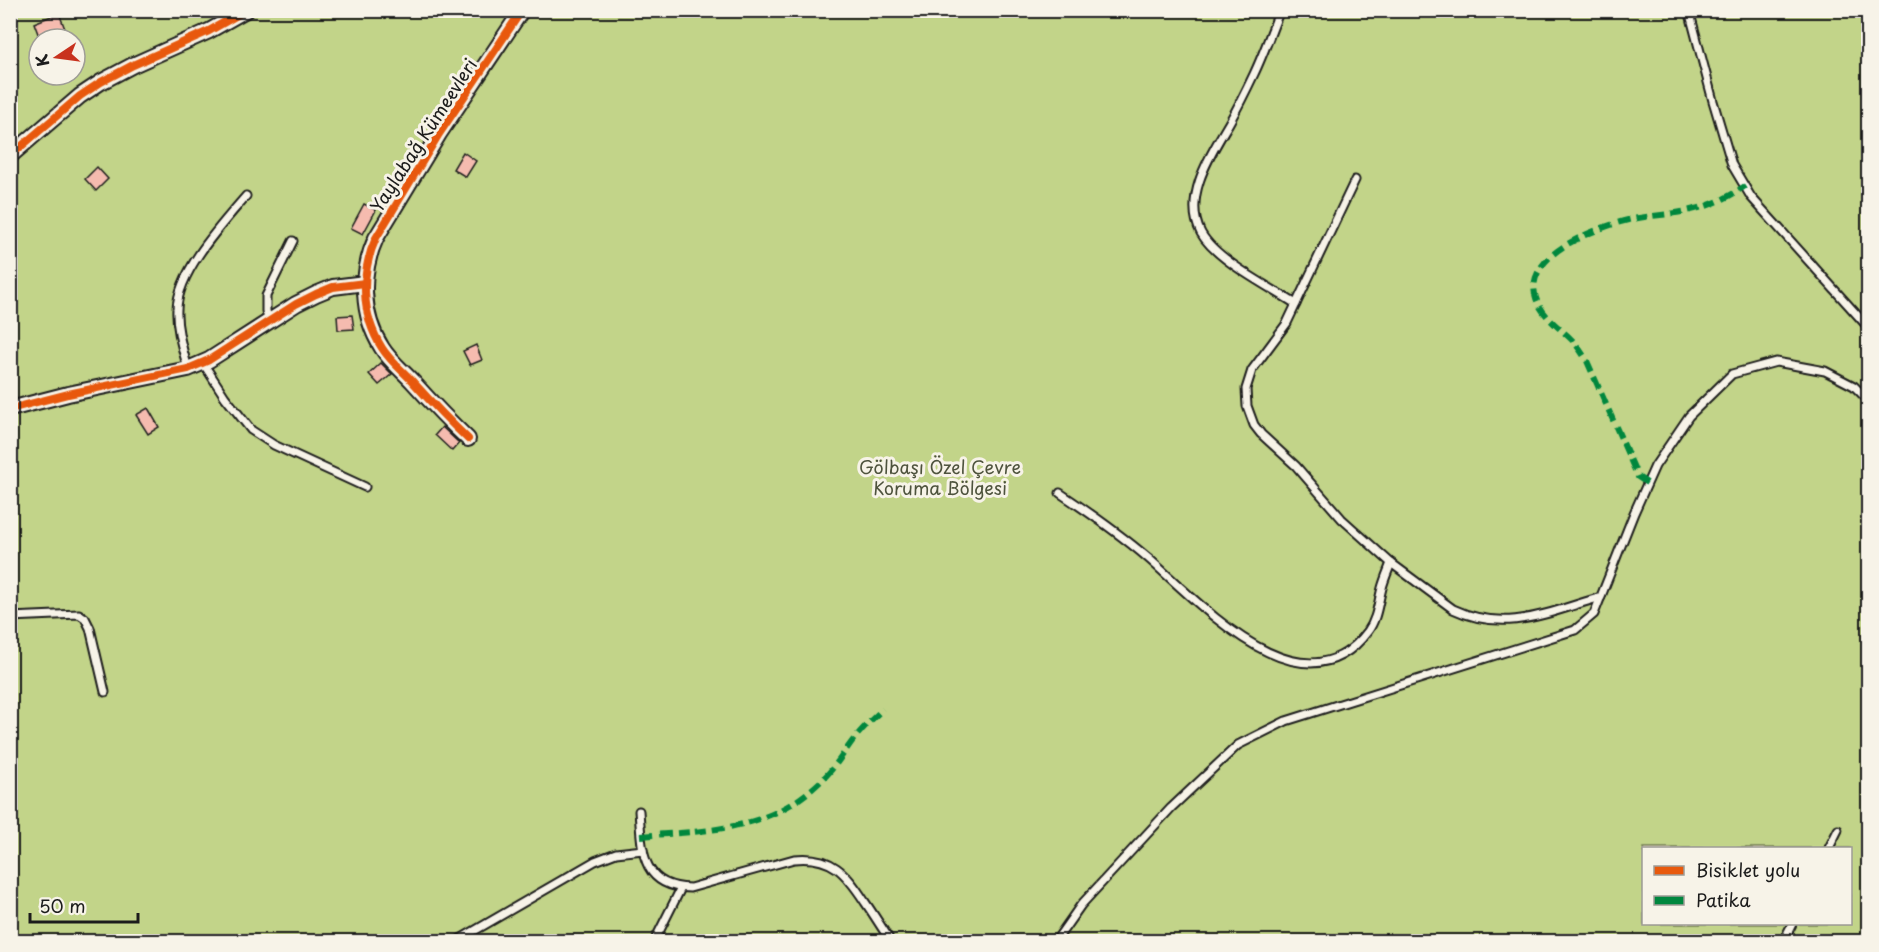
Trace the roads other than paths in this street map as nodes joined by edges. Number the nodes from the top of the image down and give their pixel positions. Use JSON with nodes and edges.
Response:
{"nodes":[{"id":1,"x":246,"y":10,"type":"edge"},
{"id":2,"x":522,"y":10,"type":"edge"},
{"id":3,"x":1280,"y":10,"type":"edge"},
{"id":4,"x":1689,"y":10,"type":"edge"},
{"id":5,"x":10,"y":156,"type":"edge"},
{"id":6,"x":1355,"y":180,"type":"dead end"},
{"id":7,"x":246,"y":196,"type":"dead end"},
{"id":8,"x":293,"y":241,"type":"dead end"},
{"id":9,"x":365,"y":283,"type":"junction"},
{"id":10,"x":1296,"y":303,"type":"junction"},
{"id":11,"x":269,"y":322,"type":"junction"},
{"id":12,"x":1869,"y":327,"type":"edge"},
{"id":13,"x":203,"y":363,"type":"junction"},
{"id":14,"x":188,"y":369,"type":"junction"},
{"id":15,"x":1869,"y":400,"type":"edge"},
{"id":16,"x":10,"y":409,"type":"edge"},
{"id":17,"x":468,"y":440,"type":"dead end"},
{"id":18,"x":365,"y":487,"type":"dead end"},
{"id":19,"x":1060,"y":493,"type":"dead end"},
{"id":20,"x":1391,"y":562,"type":"junction"},
{"id":21,"x":1601,"y":597,"type":"junction"},
{"id":22,"x":10,"y":616,"type":"edge"},
{"id":23,"x":105,"y":692,"type":"dead end"},
{"id":24,"x":639,"y":811,"type":"dead end"},
{"id":25,"x":1839,"y":830,"type":"dead end"},
{"id":26,"x":1830,"y":847,"type":"edge"},
{"id":27,"x":643,"y":850,"type":"junction"},
{"id":28,"x":681,"y":888,"type":"junction"},
{"id":29,"x":1792,"y":925,"type":"edge"},
{"id":30,"x":455,"y":942,"type":"edge"},
{"id":31,"x":654,"y":942,"type":"edge"},
{"id":32,"x":891,"y":942,"type":"edge"},
{"id":33,"x":1055,"y":942,"type":"edge"},
{"id":34,"x":1783,"y":942,"type":"edge"}],
"edges":[{"from":1,"to":5,"type":"street"},
{"from":2,"to":9,"type":"street","name":"Yaylabağ Kümeevleri"},
{"from":3,"to":10,"type":"lane"},
{"from":4,"to":12,"type":"lane"},
{"from":6,"to":10,"type":"lane"},
{"from":7,"to":14,"type":"lane"},
{"from":8,"to":11,"type":"lane"},
{"from":9,"to":11,"type":"street"},
{"from":9,"to":17,"type":"street","name":"Yaylabağ Kümeevleri"},
{"from":10,"to":20,"type":"lane"},
{"from":11,"to":13,"type":"street"},
{"from":13,"to":14,"type":"street"},
{"from":13,"to":18,"type":"lane"},
{"from":14,"to":16,"type":"street"},
{"from":15,"to":21,"type":"lane"},
{"from":19,"to":20,"type":"lane"},
{"from":20,"to":21,"type":"lane"},
{"from":21,"to":33,"type":"lane"},
{"from":22,"to":23,"type":"lane"},
{"from":24,"to":27,"type":"lane"},
{"from":25,"to":26,"type":"lane"},
{"from":27,"to":28,"type":"lane"},
{"from":27,"to":30,"type":"lane"},
{"from":28,"to":31,"type":"lane"},
{"from":28,"to":32,"type":"lane"},
{"from":29,"to":34,"type":"lane"}]}
